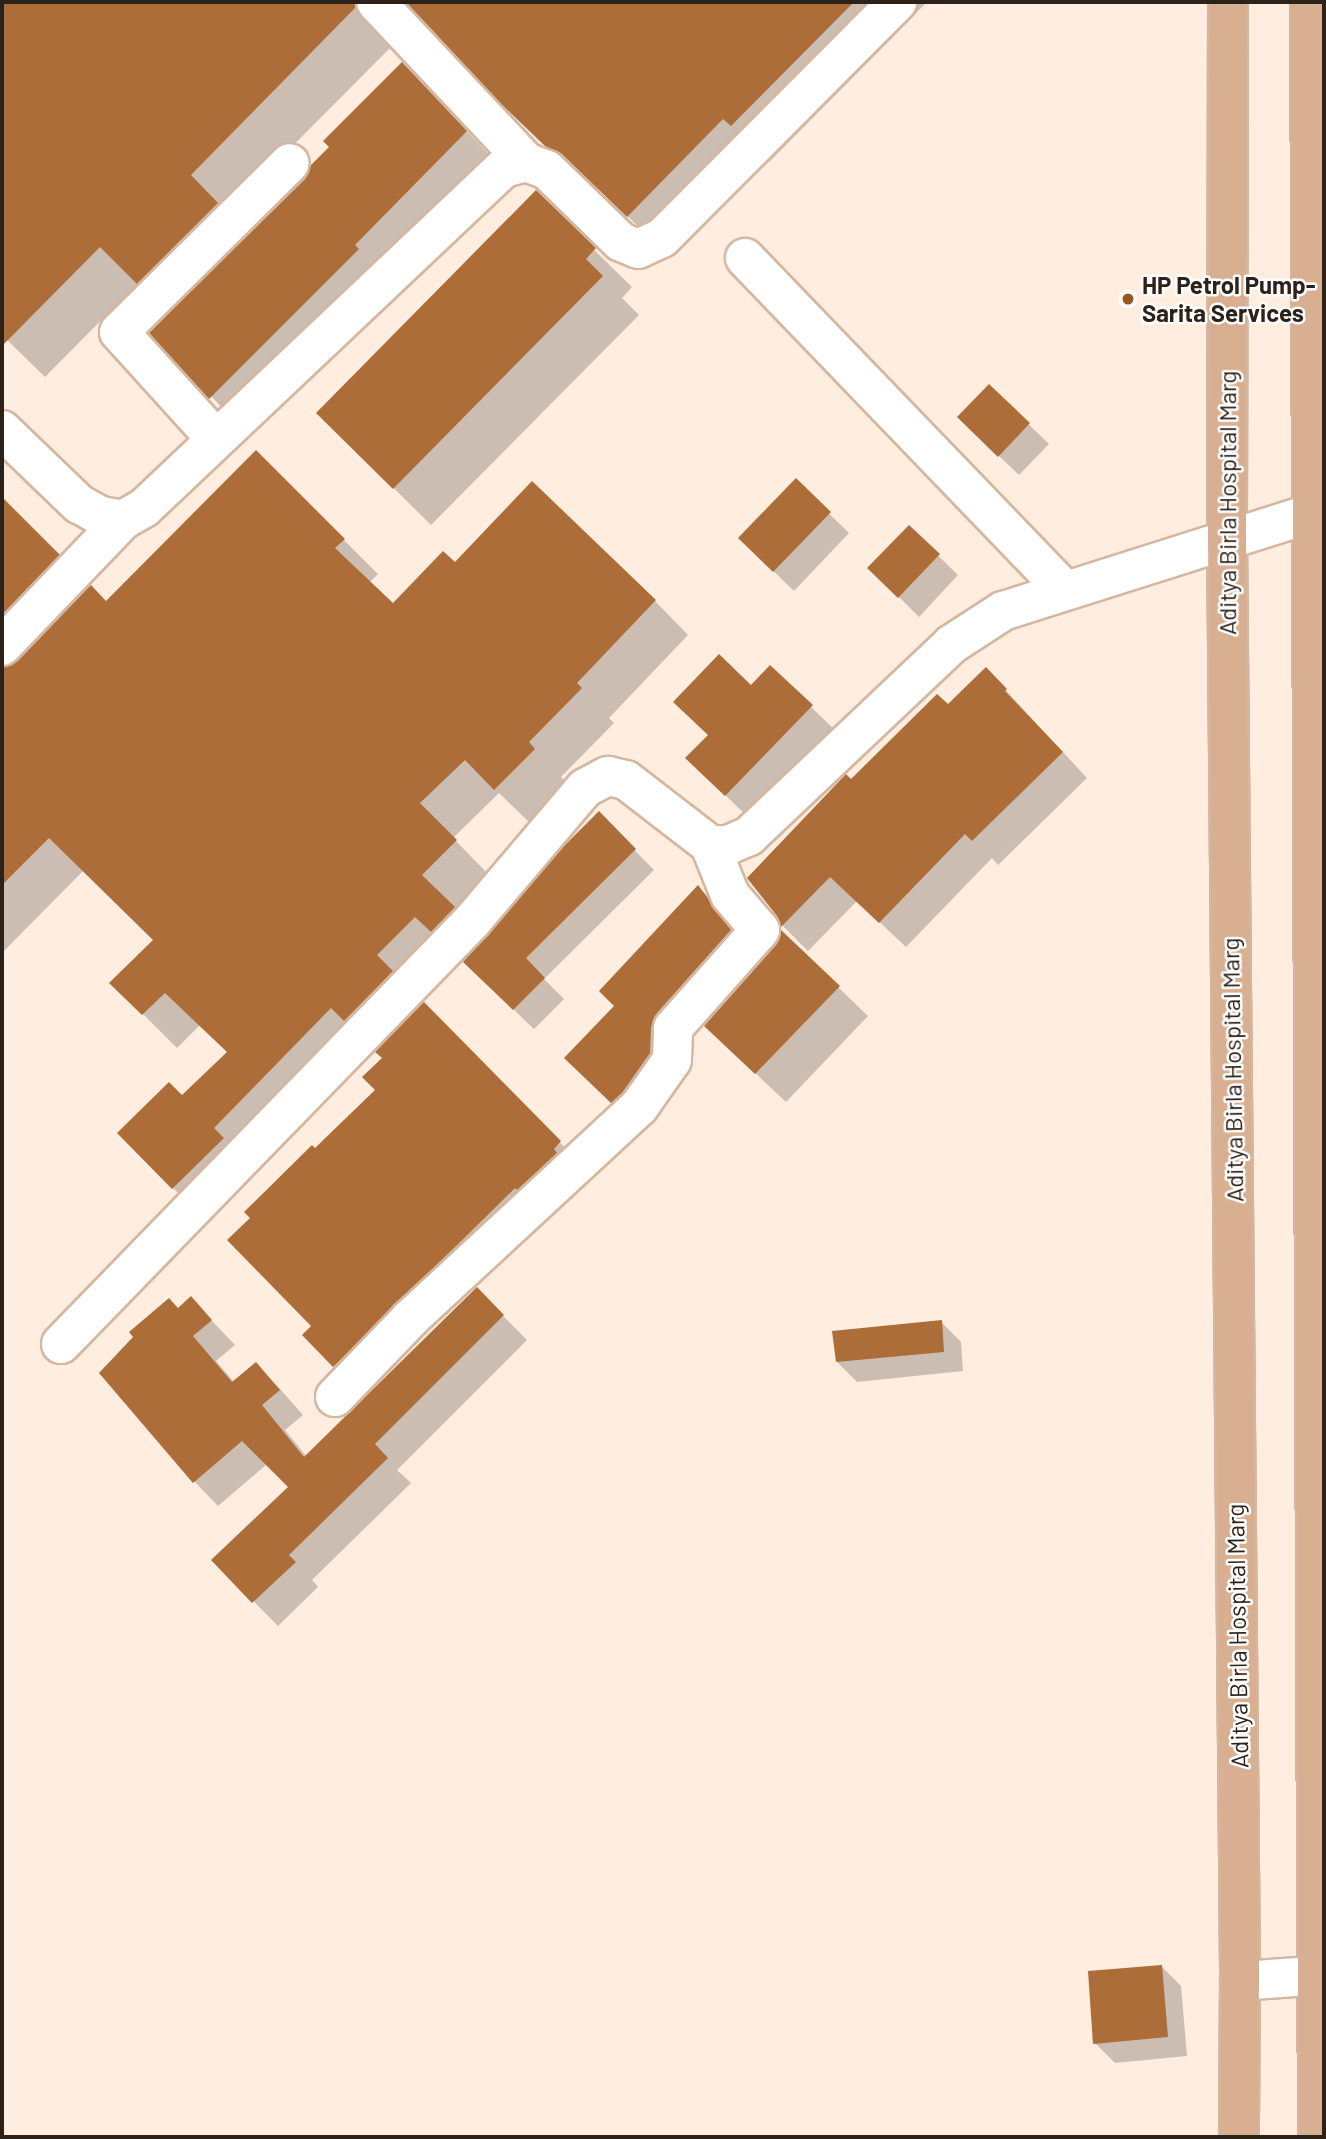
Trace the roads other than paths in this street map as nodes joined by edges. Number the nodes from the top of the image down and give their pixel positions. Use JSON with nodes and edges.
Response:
{"nodes":[{"id":1,"x":376,"y":2,"type":"edge"},
{"id":2,"x":897,"y":2,"type":"edge"},
{"id":3,"x":1228,"y":2,"type":"edge"},
{"id":4,"x":1310,"y":2,"type":"edge"},
{"id":5,"x":526,"y":162,"type":"junction"},
{"id":6,"x":290,"y":163,"type":"dead end"},
{"id":7,"x":745,"y":258,"type":"dead end"},
{"id":8,"x":2,"y":430,"type":"edge"},
{"id":9,"x":216,"y":439,"type":"junction"},
{"id":10,"x":1312,"y":513,"type":"junction"},
{"id":11,"x":122,"y":520,"type":"junction"},
{"id":12,"x":1227,"y":538,"type":"junction"},
{"id":13,"x":1065,"y":589,"type":"junction"},
{"id":14,"x":2,"y":646,"type":"edge"},
{"id":15,"x":1319,"y":777,"type":"edge"},
{"id":16,"x":710,"y":845,"type":"junction"},
{"id":17,"x":61,"y":1344,"type":"dead end"},
{"id":18,"x":335,"y":1397,"type":"dead end"},
{"id":19,"x":1320,"y":1788,"type":"edge"},
{"id":20,"x":1321,"y":1976,"type":"edge"},
{"id":21,"x":1240,"y":1981,"type":"junction"},
{"id":22,"x":1238,"y":2137,"type":"edge"},
{"id":23,"x":1318,"y":2137,"type":"edge"}],
"edges":[{"from":1,"to":5,"type":"street"},
{"from":2,"to":5,"type":"street"},
{"from":3,"to":12,"type":"main road","name":"Aditya Birla Hospital Marg"},
{"from":4,"to":10,"type":"main road"},
{"from":5,"to":9,"type":"street"},
{"from":6,"to":9,"type":"street"},
{"from":7,"to":13,"type":"street"},
{"from":8,"to":11,"type":"street"},
{"from":9,"to":11,"type":"street"},
{"from":10,"to":12,"type":"street"},
{"from":10,"to":15,"type":"main road"},
{"from":11,"to":14,"type":"street"},
{"from":12,"to":13,"type":"street"},
{"from":12,"to":21,"type":"main road","name":"Aditya Birla Hospital Marg"},
{"from":13,"to":16,"type":"street"},
{"from":15,"to":19,"type":"main road"},
{"from":16,"to":17,"type":"street"},
{"from":16,"to":18,"type":"street"},
{"from":19,"to":20,"type":"main road"},
{"from":20,"to":21,"type":"street"},
{"from":20,"to":23,"type":"main road"},
{"from":21,"to":22,"type":"main road","name":"Aditya Birla Hospital Marg"}]}
